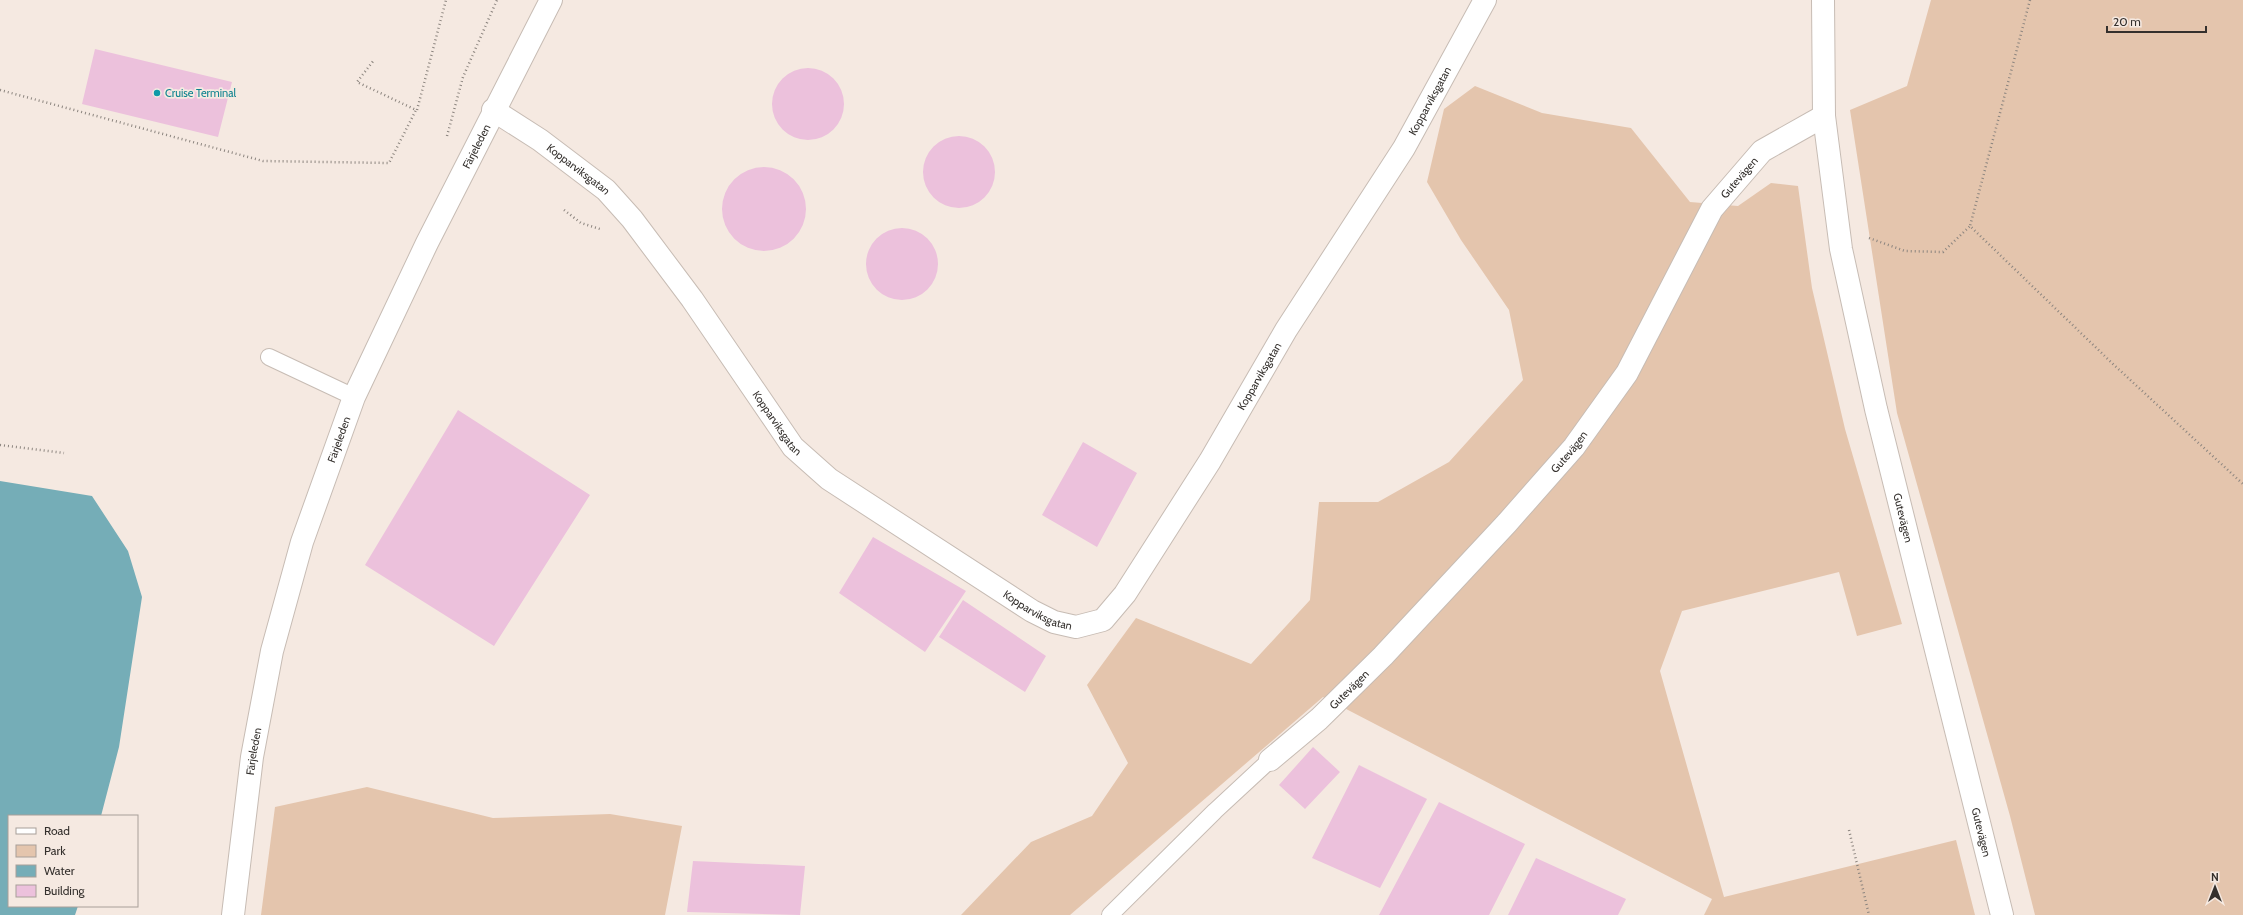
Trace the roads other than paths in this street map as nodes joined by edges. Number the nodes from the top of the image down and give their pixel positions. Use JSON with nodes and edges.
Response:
{"nodes":[{"id":1,"x":551,"y":0,"type":"edge"},
{"id":2,"x":1485,"y":0,"type":"edge"},
{"id":3,"x":1823,"y":0,"type":"edge"},
{"id":4,"x":493,"y":110,"type":"junction"},
{"id":5,"x":1824,"y":116,"type":"junction"},
{"id":6,"x":269,"y":357,"type":"dead end"},
{"id":7,"x":354,"y":397,"type":"junction"},
{"id":8,"x":1270,"y":760,"type":"joint"},
{"id":9,"x":233,"y":915,"type":"edge"},
{"id":10,"x":1110,"y":915,"type":"edge"},
{"id":11,"x":2002,"y":915,"type":"edge"}],
"edges":[{"from":1,"to":4,"type":"street","name":"Färjeleden"},
{"from":2,"to":4,"type":"street","name":"Kopparviksgatan"},
{"from":3,"to":5,"type":"street","name":"Gutevägen"},
{"from":4,"to":7,"type":"street","name":"Färjeleden"},
{"from":5,"to":8,"type":"street","name":"Gutevägen"},
{"from":5,"to":11,"type":"street","name":"Gutevägen"},
{"from":6,"to":7,"type":"lane"},
{"from":7,"to":9,"type":"street","name":"Färjeleden"},
{"from":8,"to":10,"type":"lane"}]}
